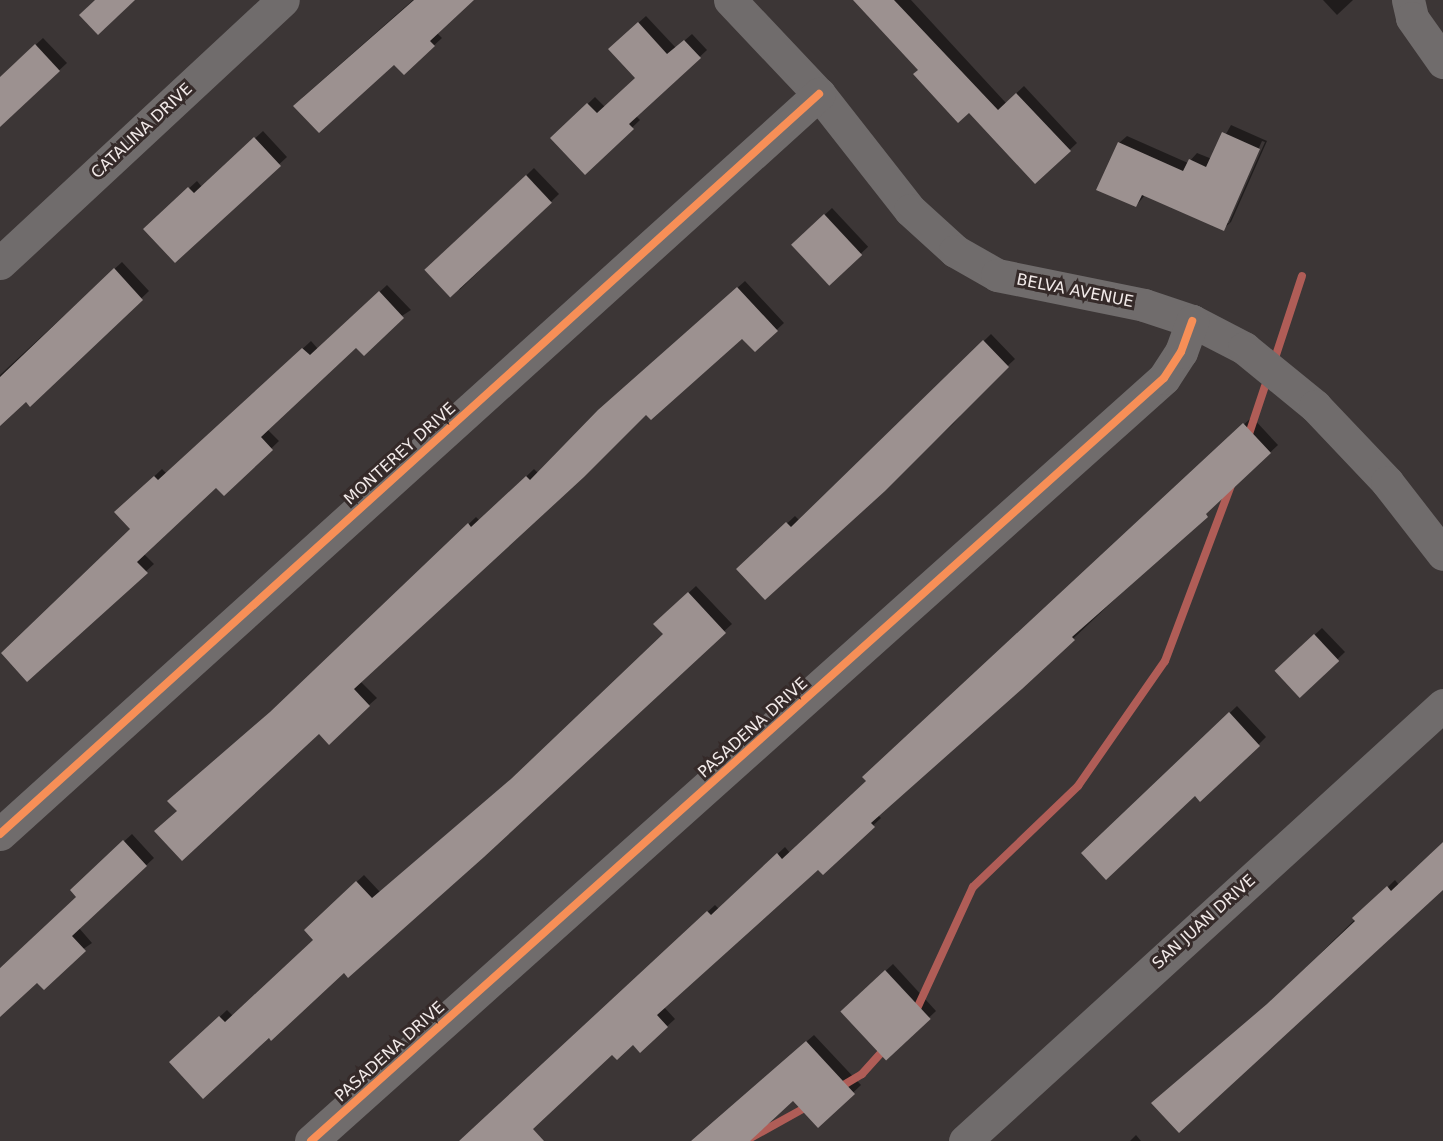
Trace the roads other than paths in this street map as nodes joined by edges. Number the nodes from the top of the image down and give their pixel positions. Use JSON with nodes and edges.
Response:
{"nodes":[{"id":1,"x":284,"y":0,"type":"edge"},
{"id":2,"x":730,"y":0,"type":"edge"},
{"id":3,"x":1408,"y":0,"type":"edge"},
{"id":4,"x":1443,"y":62,"type":"edge"},
{"id":5,"x":819,"y":94,"type":"junction"},
{"id":6,"x":0,"y":263,"type":"edge"},
{"id":7,"x":1192,"y":321,"type":"junction"},
{"id":8,"x":1443,"y":554,"type":"edge"},
{"id":9,"x":1443,"y":705,"type":"edge"},
{"id":10,"x":0,"y":834,"type":"edge"},
{"id":11,"x":311,"y":1141,"type":"edge"},
{"id":12,"x":965,"y":1141,"type":"edge"}],
"edges":[{"from":1,"to":6,"type":"street","name":"CATALINA DRIVE"},
{"from":2,"to":5,"type":"street","name":"BELVA AVENUE"},
{"from":3,"to":4,"type":"street"},
{"from":5,"to":7,"type":"street","name":"BELVA AVENUE"},
{"from":5,"to":10,"type":"street","name":"MONTEREY DRIVE"},
{"from":7,"to":8,"type":"street","name":"BELVA AVENUE"},
{"from":7,"to":11,"type":"street","name":"PASADENA DRIVE"},
{"from":9,"to":12,"type":"street","name":"SAN JUAN DRIVE"}]}
